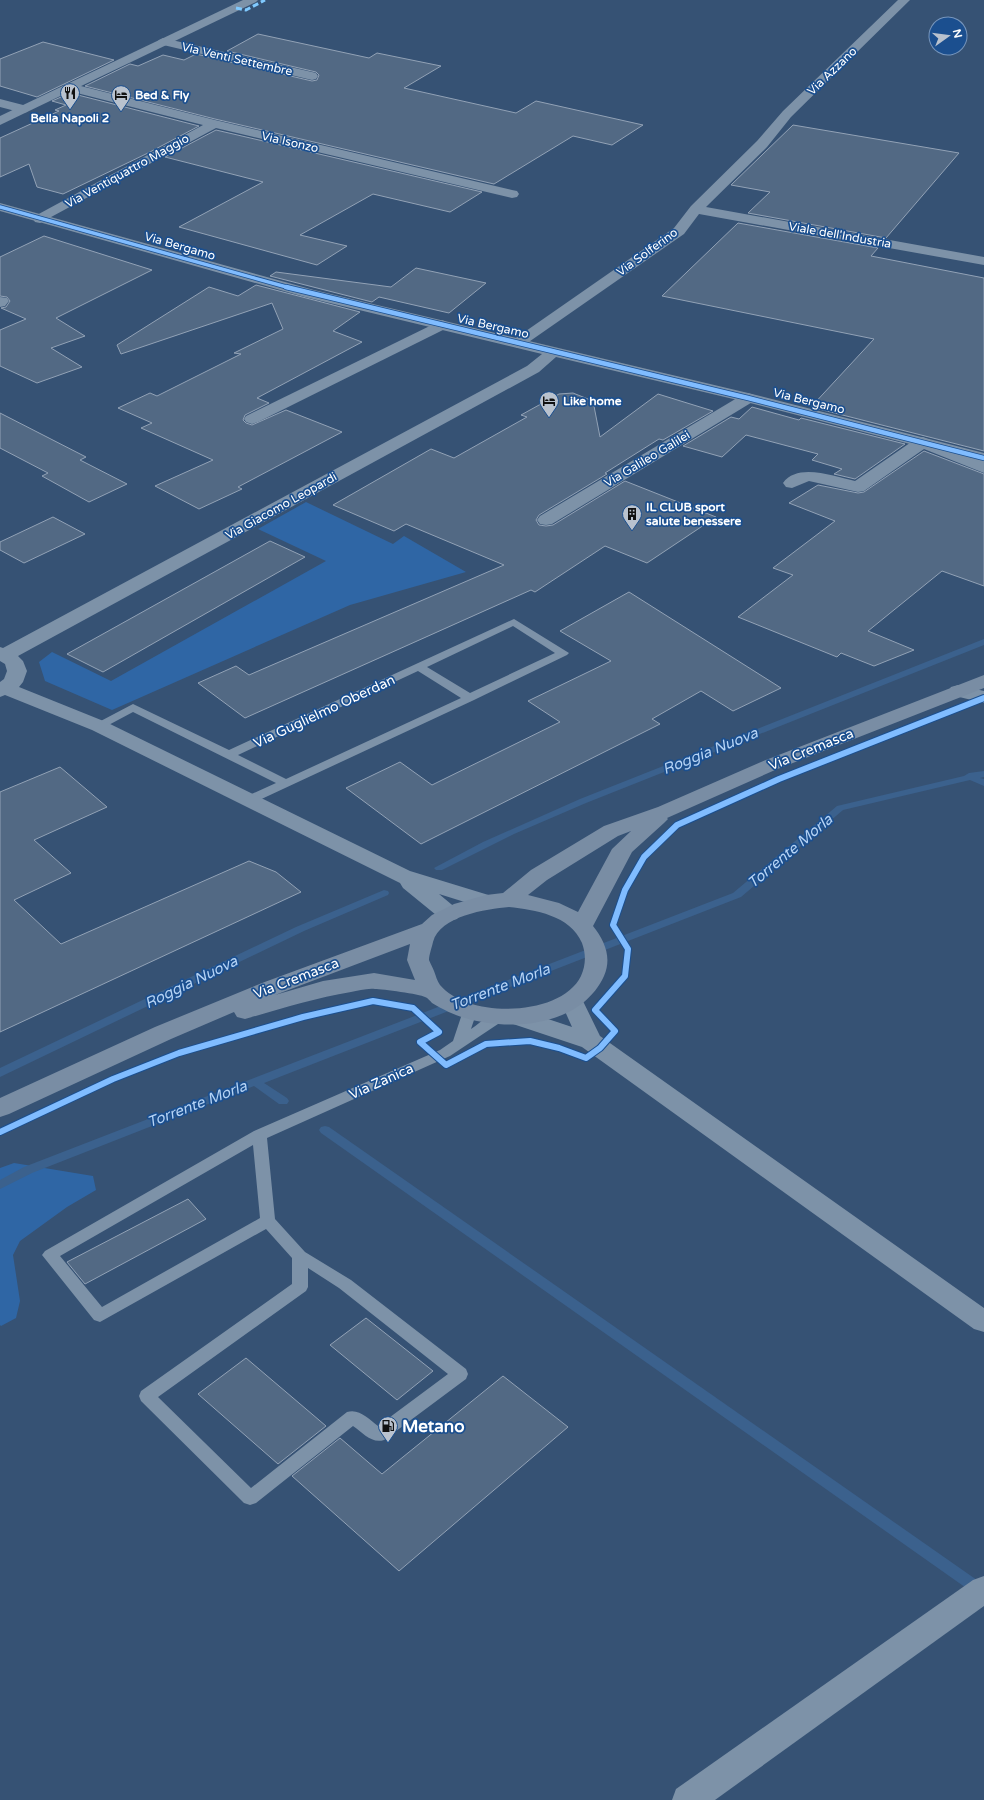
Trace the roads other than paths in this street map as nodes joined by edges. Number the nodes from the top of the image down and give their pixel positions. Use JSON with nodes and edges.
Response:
{"nodes":[{"id":1,"x":252,"y":0,"type":"edge"},
{"id":2,"x":904,"y":0,"type":"edge"},
{"id":3,"x":163,"y":42,"type":"junction"},
{"id":4,"x":312,"y":76,"type":"dead end"},
{"id":5,"x":69,"y":87,"type":"junction"},
{"id":6,"x":0,"y":103,"type":"edge"},
{"id":7,"x":23,"y":109,"type":"junction"},
{"id":8,"x":0,"y":121,"type":"edge"},
{"id":9,"x":214,"y":124,"type":"junction"},
{"id":10,"x":762,"y":144,"type":"joint"},
{"id":11,"x":512,"y":194,"type":"dead end"},
{"id":12,"x":0,"y":207,"type":"edge"},
{"id":13,"x":696,"y":209,"type":"junction"},
{"id":14,"x":40,"y":219,"type":"junction"},
{"id":15,"x":984,"y":261,"type":"edge"},
{"id":16,"x":442,"y":325,"type":"junction"},
{"id":17,"x":518,"y":343,"type":"junction"},
{"id":18,"x":554,"y":351,"type":"junction"},
{"id":19,"x":748,"y":398,"type":"junction"},
{"id":20,"x":252,"y":419,"type":"dead end"},
{"id":21,"x":923,"y":442,"type":"junction"},
{"id":22,"x":984,"y":458,"type":"edge"},
{"id":23,"x":984,"y":468,"type":"edge"},
{"id":24,"x":792,"y":483,"type":"dead end"},
{"id":25,"x":546,"y":520,"type":"dead end"},
{"id":26,"x":3,"y":654,"type":"edge"},
{"id":27,"x":419,"y":667,"type":"junction"},
{"id":28,"x":984,"y":681,"type":"edge"},
{"id":29,"x":2,"y":690,"type":"edge"},
{"id":30,"x":958,"y":691,"type":"junction"},
{"id":31,"x":984,"y":696,"type":"edge"},
{"id":32,"x":470,"y":698,"type":"junction"},
{"id":33,"x":99,"y":726,"type":"junction"},
{"id":34,"x":229,"y":755,"type":"junction"},
{"id":35,"x":285,"y":782,"type":"junction"},
{"id":36,"x":248,"y":800,"type":"junction"},
{"id":37,"x":665,"y":812,"type":"junction"},
{"id":38,"x":402,"y":876,"type":"junction"},
{"id":39,"x":509,"y":900,"type":"junction"},
{"id":40,"x":487,"y":902,"type":"junction"},
{"id":41,"x":449,"y":914,"type":"junction"},
{"id":42,"x":431,"y":928,"type":"junction"},
{"id":43,"x":591,"y":943,"type":"junction"},
{"id":44,"x":435,"y":992,"type":"junction"},
{"id":45,"x":572,"y":1000,"type":"junction"},
{"id":46,"x":468,"y":1011,"type":"junction"},
{"id":47,"x":508,"y":1017,"type":"junction"},
{"id":48,"x":163,"y":1033,"type":"junction"},
{"id":49,"x":590,"y":1041,"type":"junction"},
{"id":50,"x":460,"y":1042,"type":"junction"},
{"id":51,"x":0,"y":1108,"type":"edge"},
{"id":52,"x":259,"y":1135,"type":"junction"},
{"id":53,"x":268,"y":1221,"type":"junction"},
{"id":54,"x":300,"y":1256,"type":"junction"},
{"id":55,"x":984,"y":1322,"type":"edge"},
{"id":56,"x":976,"y":1595,"type":"edge"},
{"id":57,"x":688,"y":1800,"type":"edge"}],
"edges":[{"from":1,"to":3,"type":"street"},
{"from":2,"to":10,"type":"street","name":"Via Azzano"},
{"from":3,"to":4,"type":"street","name":"Via Venti Settembre"},
{"from":3,"to":5,"type":"street"},
{"from":5,"to":7,"type":"street"},
{"from":5,"to":9,"type":"street","name":"Via Isonzo"},
{"from":6,"to":7,"type":"street"},
{"from":7,"to":8,"type":"street"},
{"from":9,"to":11,"type":"street","name":"Via Isonzo"},
{"from":9,"to":14,"type":"street","name":"Via Ventiquattro Maggio"},
{"from":10,"to":13,"type":"street","name":"Via Solferino"},
{"from":12,"to":14,"type":"street","name":"Via Bergamo"},
{"from":13,"to":15,"type":"street","name":"Viale dell'Industria"},
{"from":13,"to":17,"type":"street","name":"Via Solferino"},
{"from":14,"to":16,"type":"street","name":"Via Bergamo"},
{"from":16,"to":17,"type":"street","name":"Via Bergamo"},
{"from":16,"to":20,"type":"street","name":"Via Bergamo"},
{"from":17,"to":18,"type":"street","name":"Via Bergamo"},
{"from":18,"to":19,"type":"street","name":"Via Bergamo"},
{"from":18,"to":26,"type":"street","name":"Via Giacomo Leopardi"},
{"from":19,"to":21,"type":"street","name":"Via Bergamo"},
{"from":19,"to":25,"type":"street","name":"Via Galileo Galilei"},
{"from":21,"to":22,"type":"street","name":"Via Bergamo"},
{"from":21,"to":23,"type":"street","name":"Via Bergamo"},
{"from":21,"to":24,"type":"street"},
{"from":26,"to":29,"type":"street"},
{"from":27,"to":32,"type":"lane"},
{"from":27,"to":32,"type":"lane","name":"Via Guglielmo Oberdan"},
{"from":27,"to":34,"type":"lane","name":"Via Guglielmo Oberdan"},
{"from":28,"to":30,"type":"main road","name":"Via Cremasca"},
{"from":29,"to":33,"type":"street"},
{"from":30,"to":31,"type":"street"},
{"from":30,"to":37,"type":"main road","name":"Via Cremasca"},
{"from":32,"to":35,"type":"lane","name":"Via Guglielmo Oberdan"},
{"from":33,"to":34,"type":"lane","name":"Via Guglielmo Oberdan"},
{"from":33,"to":36,"type":"street"},
{"from":34,"to":35,"type":"lane","name":"Via Guglielmo Oberdan"},
{"from":35,"to":36,"type":"lane","name":"Via Guglielmo Oberdan"},
{"from":36,"to":38,"type":"street"},
{"from":37,"to":39,"type":"main road","name":"Via Cremasca"},
{"from":37,"to":43,"type":"main road","name":"Via Cremasca"},
{"from":38,"to":40,"type":"street"},
{"from":38,"to":41,"type":"street"},
{"from":39,"to":40,"type":"main road","name":"Via Cremasca"},
{"from":39,"to":43,"type":"main road","name":"Via Cremasca"},
{"from":40,"to":41,"type":"main road","name":"Via Cremasca"},
{"from":41,"to":42,"type":"main road","name":"Via Cremasca"},
{"from":42,"to":44,"type":"main road","name":"Via Cremasca"},
{"from":42,"to":48,"type":"main road","name":"Via Cremasca"},
{"from":43,"to":45,"type":"main road","name":"Via Cremasca"},
{"from":44,"to":46,"type":"main road","name":"Via Cremasca"},
{"from":44,"to":48,"type":"main road","name":"Via Cremasca"},
{"from":45,"to":47,"type":"main road","name":"Via Cremasca"},
{"from":45,"to":49,"type":"street"},
{"from":46,"to":47,"type":"main road","name":"Via Cremasca"},
{"from":46,"to":50,"type":"lane"},
{"from":47,"to":49,"type":"street"},
{"from":47,"to":50,"type":"lane","name":"Via Zanica"},
{"from":48,"to":51,"type":"main road","name":"Via Cremasca"},
{"from":49,"to":55,"type":"street"},
{"from":50,"to":52,"type":"lane","name":"Via Zanica"},
{"from":52,"to":53,"type":"lane"},
{"from":52,"to":53,"type":"lane","name":"Via Zanica"},
{"from":53,"to":54,"type":"lane"},
{"from":54,"to":54,"type":"lane"},
{"from":56,"to":57,"type":"street"}]}
